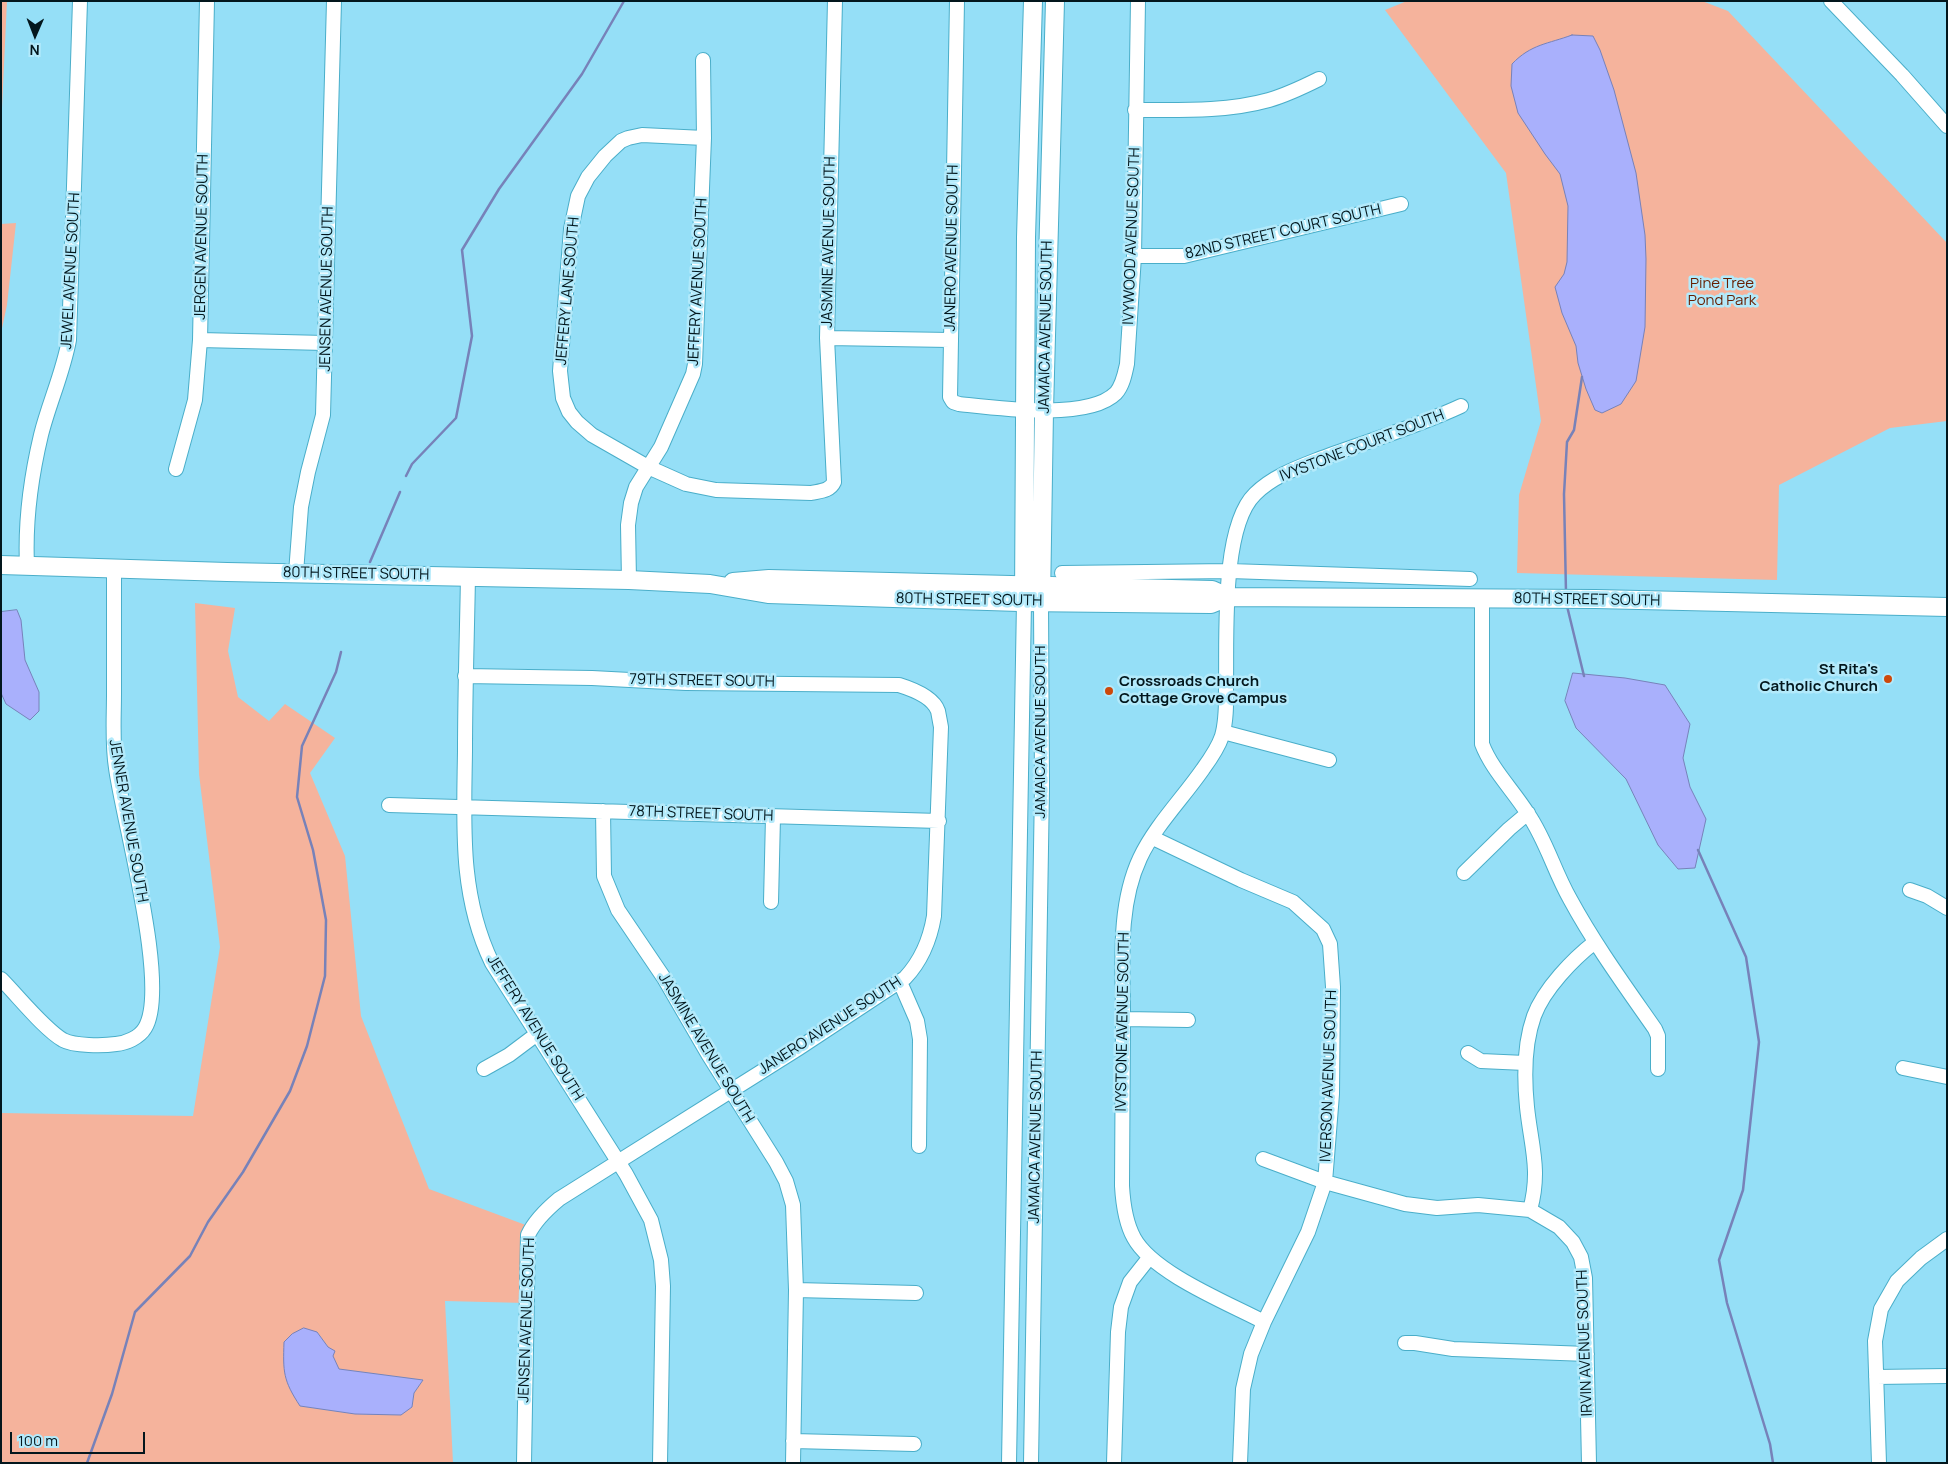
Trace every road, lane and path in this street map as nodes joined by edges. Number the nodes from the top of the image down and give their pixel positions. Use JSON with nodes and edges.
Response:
{"nodes":[{"id":1,"x":80,"y":1,"type":"edge"},
{"id":2,"x":207,"y":1,"type":"edge"},
{"id":3,"x":334,"y":1,"type":"edge"},
{"id":4,"x":835,"y":1,"type":"edge"},
{"id":5,"x":957,"y":1,"type":"edge"},
{"id":6,"x":1033,"y":1,"type":"edge"},
{"id":7,"x":1055,"y":1,"type":"edge"},
{"id":8,"x":1138,"y":1,"type":"edge"},
{"id":9,"x":1830,"y":1,"type":"edge"},
{"id":10,"x":703,"y":60,"type":"dead end"},
{"id":11,"x":1319,"y":79,"type":"dead end"},
{"id":12,"x":1136,"y":110,"type":"junction"},
{"id":13,"x":1947,"y":126,"type":"edge"},
{"id":14,"x":704,"y":138,"type":"junction"},
{"id":15,"x":1401,"y":204,"type":"dead end"},
{"id":16,"x":1134,"y":256,"type":"junction"},
{"id":17,"x":827,"y":338,"type":"junction"},
{"id":18,"x":200,"y":340,"type":"junction"},
{"id":19,"x":950,"y":340,"type":"junction"},
{"id":20,"x":325,"y":343,"type":"junction"},
{"id":21,"x":1461,"y":406,"type":"dead end"},
{"id":22,"x":1044,"y":410,"type":"junction"},
{"id":23,"x":1024,"y":411,"type":"junction"},
{"id":24,"x":648,"y":467,"type":"junction"},
{"id":25,"x":176,"y":469,"type":"dead end"},
{"id":26,"x":841,"y":484,"type":"joint"},
{"id":27,"x":1,"y":565,"type":"edge"},
{"id":28,"x":27,"y":565,"type":"junction"},
{"id":29,"x":114,"y":568,"type":"junction"},
{"id":30,"x":1230,"y":571,"type":"junction"},
{"id":31,"x":296,"y":573,"type":"junction"},
{"id":32,"x":1062,"y":573,"type":"dead end"},
{"id":33,"x":468,"y":576,"type":"junction"},
{"id":34,"x":1470,"y":579,"type":"dead end"},
{"id":35,"x":629,"y":580,"type":"junction"},
{"id":36,"x":1033,"y":593,"type":"junction"},
{"id":37,"x":1228,"y":597,"type":"junction"},
{"id":38,"x":1482,"y":598,"type":"junction"},
{"id":39,"x":1947,"y":607,"type":"edge"},
{"id":40,"x":465,"y":676,"type":"junction"},
{"id":41,"x":934,"y":704,"type":"joint"},
{"id":42,"x":1223,"y":732,"type":"junction"},
{"id":43,"x":1329,"y":760,"type":"dead end"},
{"id":44,"x":389,"y":805,"type":"dead end"},
{"id":45,"x":464,"y":808,"type":"junction"},
{"id":46,"x":602,"y":811,"type":"junction"},
{"id":47,"x":1528,"y":813,"type":"junction"},
{"id":48,"x":772,"y":817,"type":"junction"},
{"id":49,"x":938,"y":821,"type":"junction"},
{"id":50,"x":1153,"y":838,"type":"junction"},
{"id":51,"x":1464,"y":872,"type":"dead end"},
{"id":52,"x":1910,"y":890,"type":"dead end"},
{"id":53,"x":771,"y":902,"type":"dead end"},
{"id":54,"x":1947,"y":908,"type":"edge"},
{"id":55,"x":1595,"y":942,"type":"junction"},
{"id":56,"x":1,"y":979,"type":"edge"},
{"id":57,"x":900,"y":982,"type":"junction"},
{"id":58,"x":1123,"y":1019,"type":"junction"},
{"id":59,"x":1188,"y":1020,"type":"dead end"},
{"id":60,"x":537,"y":1034,"type":"junction"},
{"id":61,"x":1468,"y":1053,"type":"dead end"},
{"id":62,"x":1525,"y":1063,"type":"junction"},
{"id":63,"x":1903,"y":1068,"type":"dead end"},
{"id":64,"x":484,"y":1069,"type":"dead end"},
{"id":65,"x":1658,"y":1069,"type":"dead end"},
{"id":66,"x":1947,"y":1076,"type":"edge"},
{"id":67,"x":730,"y":1090,"type":"junction"},
{"id":68,"x":919,"y":1146,"type":"dead end"},
{"id":69,"x":1263,"y":1159,"type":"dead end"},
{"id":70,"x":618,"y":1161,"type":"junction"},
{"id":71,"x":1325,"y":1182,"type":"junction"},
{"id":72,"x":1530,"y":1210,"type":"junction"},
{"id":73,"x":1947,"y":1240,"type":"edge"},
{"id":74,"x":1149,"y":1258,"type":"junction"},
{"id":75,"x":796,"y":1290,"type":"junction"},
{"id":76,"x":916,"y":1293,"type":"dead end"},
{"id":77,"x":1264,"y":1322,"type":"junction"},
{"id":78,"x":1405,"y":1343,"type":"dead end"},
{"id":79,"x":1588,"y":1354,"type":"junction"},
{"id":80,"x":1947,"y":1376,"type":"edge"},
{"id":81,"x":1876,"y":1377,"type":"junction"},
{"id":82,"x":793,"y":1441,"type":"junction"},
{"id":83,"x":914,"y":1444,"type":"dead end"},
{"id":84,"x":524,"y":1463,"type":"edge"},
{"id":85,"x":660,"y":1463,"type":"edge"},
{"id":86,"x":793,"y":1463,"type":"edge"},
{"id":87,"x":1009,"y":1463,"type":"edge"},
{"id":88,"x":1031,"y":1463,"type":"edge"},
{"id":89,"x":1114,"y":1463,"type":"edge"},
{"id":90,"x":1240,"y":1463,"type":"edge"},
{"id":91,"x":1589,"y":1463,"type":"edge"},
{"id":92,"x":1879,"y":1463,"type":"edge"}],
"edges":[{"from":1,"to":28,"type":"street","name":"JEWEL AVENUE SOUTH"},
{"from":2,"to":18,"type":"street","name":"JERGEN AVENUE SOUTH"},
{"from":3,"to":20,"type":"street","name":"JENSEN AVENUE SOUTH"},
{"from":4,"to":17,"type":"street","name":"JASMINE AVENUE SOUTH"},
{"from":5,"to":19,"type":"street","name":"JANERO AVENUE SOUTH"},
{"from":6,"to":23,"type":"main road","name":"JAMAICA AVENUE SOUTH"},
{"from":7,"to":22,"type":"main road","name":"JAMAICA AVENUE SOUTH"},
{"from":8,"to":12,"type":"street","name":"IVYWOOD AVENUE SOUTH"},
{"from":9,"to":13,"type":"street"},
{"from":10,"to":14,"type":"street","name":"JEFFERY AVENUE SOUTH"},
{"from":11,"to":12,"type":"street"},
{"from":12,"to":16,"type":"street","name":"IVYWOOD AVENUE SOUTH"},
{"from":14,"to":24,"type":"street","name":"JEFFERY AVENUE SOUTH"},
{"from":14,"to":24,"type":"street","name":"JEFFERY LANE SOUTH"},
{"from":15,"to":16,"type":"street","name":"82ND STREET COURT SOUTH"},
{"from":16,"to":22,"type":"street","name":"IVYWOOD AVENUE SOUTH"},
{"from":17,"to":19,"type":"street"},
{"from":17,"to":26,"type":"street","name":"JASMINE AVENUE SOUTH"},
{"from":18,"to":20,"type":"street"},
{"from":18,"to":25,"type":"street","name":"JERGEN AVENUE SOUTH"},
{"from":19,"to":23,"type":"street","name":"JANERO AVENUE SOUTH"},
{"from":20,"to":31,"type":"street","name":"JENSEN AVENUE SOUTH"},
{"from":21,"to":30,"type":"street","name":"IVYSTONE COURT SOUTH"},
{"from":22,"to":23,"type":"street","name":"JANERO AVENUE SOUTH"},
{"from":22,"to":36,"type":"main road","name":"JAMAICA AVENUE SOUTH"},
{"from":23,"to":36,"type":"main road","name":"JAMAICA AVENUE SOUTH"},
{"from":24,"to":26,"type":"street","name":"JEFFERY LANE SOUTH"},
{"from":24,"to":35,"type":"street","name":"JEFFERY AVENUE SOUTH"},
{"from":27,"to":28,"type":"main road","name":"80TH STREET SOUTH"},
{"from":28,"to":29,"type":"main road","name":"80TH STREET SOUTH"},
{"from":29,"to":31,"type":"main road","name":"80TH STREET SOUTH"},
{"from":29,"to":56,"type":"street","name":"JENNER AVENUE SOUTH"},
{"from":30,"to":32,"type":"street"},
{"from":30,"to":34,"type":"street"},
{"from":30,"to":37,"type":"street","name":"IVYSTONE COURT SOUTH"},
{"from":31,"to":33,"type":"main road","name":"80TH STREET SOUTH"},
{"from":33,"to":35,"type":"main road","name":"80TH STREET SOUTH"},
{"from":33,"to":40,"type":"street","name":"JEFFERY AVENUE SOUTH"},
{"from":35,"to":36,"type":"main road","name":"80TH STREET SOUTH"},
{"from":36,"to":37,"type":"main road","name":"80TH STREET SOUTH"},
{"from":36,"to":87,"type":"street","name":"JAMAICA AVENUE SOUTH"},
{"from":36,"to":88,"type":"street","name":"JAMAICA AVENUE SOUTH"},
{"from":37,"to":38,"type":"main road","name":"80TH STREET SOUTH"},
{"from":37,"to":42,"type":"street","name":"IVYSTONE AVENUE SOUTH"},
{"from":38,"to":39,"type":"main road","name":"80TH STREET SOUTH"},
{"from":38,"to":47,"type":"street"},
{"from":40,"to":41,"type":"street","name":"79TH STREET SOUTH"},
{"from":40,"to":45,"type":"street","name":"JEFFERY AVENUE SOUTH"},
{"from":41,"to":49,"type":"street","name":"JANERO AVENUE SOUTH"},
{"from":42,"to":43,"type":"street"},
{"from":42,"to":50,"type":"street","name":"IVYSTONE AVENUE SOUTH"},
{"from":44,"to":45,"type":"street","name":"78TH STREET SOUTH"},
{"from":45,"to":46,"type":"street","name":"78TH STREET SOUTH"},
{"from":45,"to":60,"type":"street","name":"JEFFERY AVENUE SOUTH"},
{"from":46,"to":48,"type":"street","name":"78TH STREET SOUTH"},
{"from":46,"to":67,"type":"street","name":"JASMINE AVENUE SOUTH"},
{"from":47,"to":51,"type":"street"},
{"from":47,"to":55,"type":"street"},
{"from":48,"to":49,"type":"street","name":"78TH STREET SOUTH"},
{"from":48,"to":53,"type":"street"},
{"from":49,"to":57,"type":"street","name":"JANERO AVENUE SOUTH"},
{"from":50,"to":58,"type":"street","name":"IVYSTONE AVENUE SOUTH"},
{"from":50,"to":71,"type":"street","name":"IVERSON AVENUE SOUTH"},
{"from":52,"to":54,"type":"street"},
{"from":55,"to":62,"type":"street"},
{"from":55,"to":65,"type":"street"},
{"from":57,"to":67,"type":"street","name":"JANERO AVENUE SOUTH"},
{"from":57,"to":68,"type":"street"},
{"from":58,"to":59,"type":"street"},
{"from":58,"to":74,"type":"street","name":"IVYSTONE AVENUE SOUTH"},
{"from":60,"to":64,"type":"street"},
{"from":60,"to":70,"type":"street","name":"JEFFERY AVENUE SOUTH"},
{"from":61,"to":62,"type":"street"},
{"from":62,"to":72,"type":"street"},
{"from":63,"to":66,"type":"street"},
{"from":67,"to":70,"type":"street","name":"JANERO AVENUE SOUTH"},
{"from":67,"to":75,"type":"street","name":"JASMINE AVENUE SOUTH"},
{"from":69,"to":71,"type":"street"},
{"from":70,"to":84,"type":"street","name":"JENSEN AVENUE SOUTH"},
{"from":70,"to":85,"type":"street","name":"JEFFERY AVENUE SOUTH"},
{"from":71,"to":72,"type":"street"},
{"from":71,"to":77,"type":"street","name":"IVERSON AVENUE SOUTH"},
{"from":72,"to":79,"type":"street","name":"IRVIN AVENUE SOUTH"},
{"from":73,"to":81,"type":"street"},
{"from":74,"to":77,"type":"street","name":"IVYSTONE AVENUE SOUTH"},
{"from":74,"to":89,"type":"street"},
{"from":75,"to":76,"type":"street"},
{"from":75,"to":82,"type":"street","name":"JASMINE AVENUE SOUTH"},
{"from":77,"to":90,"type":"street","name":"IVERSON AVENUE SOUTH"},
{"from":78,"to":79,"type":"street"},
{"from":79,"to":91,"type":"street","name":"IRVIN AVENUE SOUTH"},
{"from":80,"to":81,"type":"street"},
{"from":81,"to":92,"type":"street"},
{"from":82,"to":83,"type":"street"},
{"from":82,"to":86,"type":"street","name":"JASMINE AVENUE SOUTH"}]}
